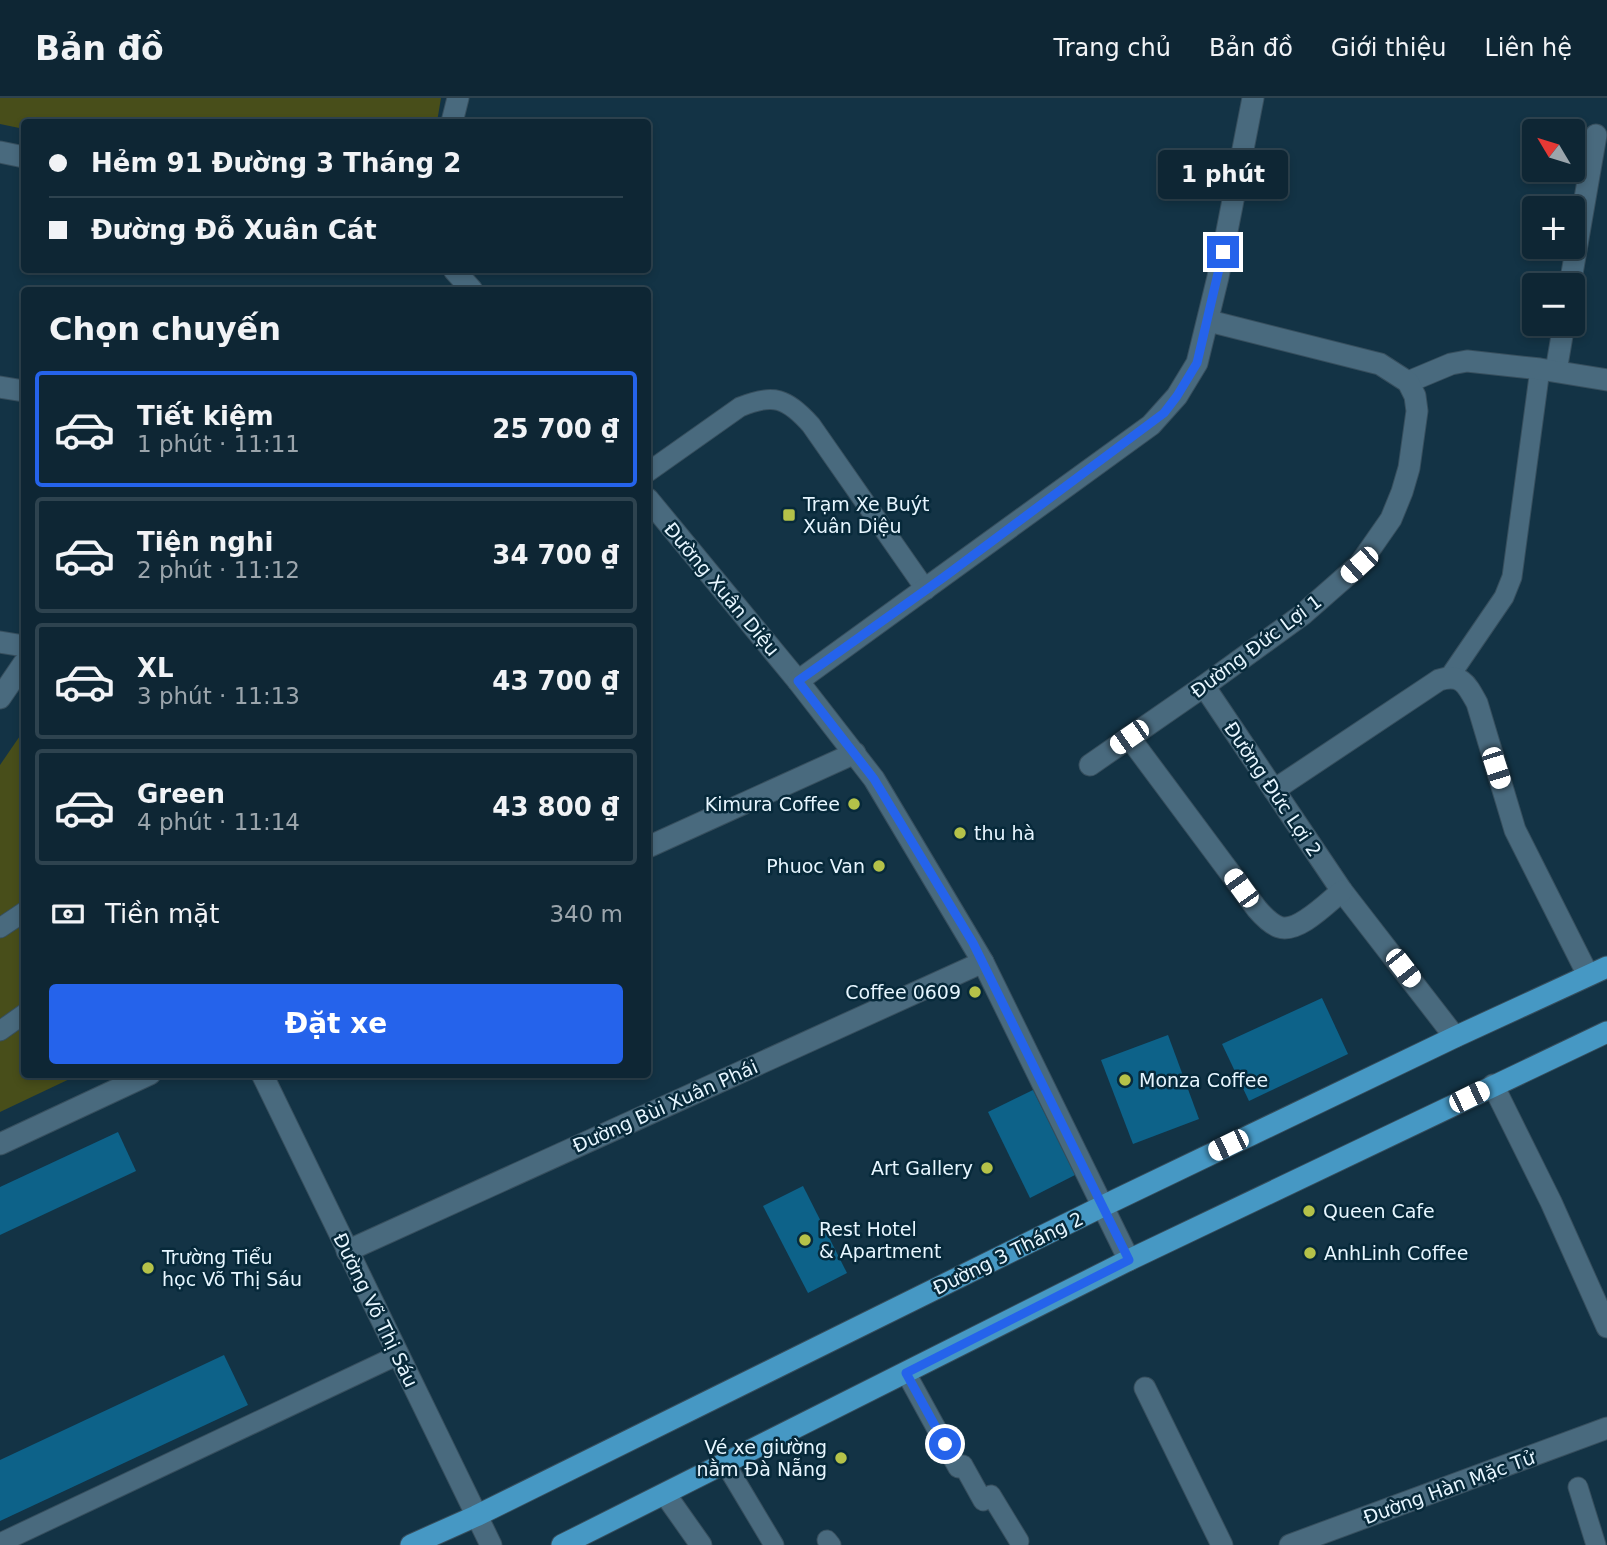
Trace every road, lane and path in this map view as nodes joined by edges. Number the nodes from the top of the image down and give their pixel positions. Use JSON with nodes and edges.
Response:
{"nodes":[{"id":1,"x":457,"y":98,"type":"edge"},
{"id":2,"x":1253,"y":98,"type":"edge"},
{"id":3,"x":454,"y":119,"type":"edge"},
{"id":4,"x":1596,"y":135,"type":"dead end"},
{"id":5,"x":0,"y":152,"type":"edge"},
{"id":6,"x":21,"y":156,"type":"edge"},
{"id":7,"x":457,"y":273,"type":"edge"},
{"id":8,"x":1572,"y":273,"type":"edge"},
{"id":9,"x":469,"y":287,"type":"edge"},
{"id":10,"x":1209,"y":321,"type":"junction"},
{"id":11,"x":1560,"y":336,"type":"edge"},
{"id":12,"x":1548,"y":370,"type":"junction"},
{"id":13,"x":1607,"y":380,"type":"edge"},
{"id":14,"x":1408,"y":382,"type":"junction"},
{"id":15,"x":0,"y":387,"type":"edge"},
{"id":16,"x":21,"y":390,"type":"edge"},
{"id":17,"x":651,"y":470,"type":"edge"},
{"id":18,"x":651,"y":503,"type":"edge"},
{"id":19,"x":926,"y":590,"type":"junction"},
{"id":20,"x":0,"y":642,"type":"edge"},
{"id":21,"x":21,"y":646,"type":"edge"},
{"id":22,"x":21,"y":667,"type":"edge"},
{"id":23,"x":1450,"y":677,"type":"junction"},
{"id":24,"x":798,"y":681,"type":"junction"},
{"id":25,"x":1205,"y":687,"type":"junction"},
{"id":26,"x":0,"y":698,"type":"edge"},
{"id":27,"x":1129,"y":737,"type":"junction"},
{"id":28,"x":855,"y":752,"type":"junction"},
{"id":29,"x":1090,"y":765,"type":"dead end"},
{"id":30,"x":1274,"y":790,"type":"junction"},
{"id":31,"x":651,"y":846,"type":"edge"},
{"id":32,"x":1342,"y":891,"type":"junction"},
{"id":33,"x":21,"y":914,"type":"edge"},
{"id":34,"x":0,"y":928,"type":"edge"},
{"id":35,"x":983,"y":962,"type":"junction"},
{"id":36,"x":1597,"y":971,"type":"edge"},
{"id":37,"x":21,"y":1016,"type":"edge"},
{"id":38,"x":0,"y":1031,"type":"edge"},
{"id":39,"x":1607,"y":1031,"type":"edge"},
{"id":40,"x":1455,"y":1037,"type":"junction"},
{"id":41,"x":141,"y":1078,"type":"edge"},
{"id":42,"x":264,"y":1078,"type":"edge"},
{"id":43,"x":1493,"y":1085,"type":"junction"},
{"id":44,"x":0,"y":1144,"type":"edge"},
{"id":45,"x":1103,"y":1206,"type":"junction"},
{"id":46,"x":347,"y":1251,"type":"junction"},
{"id":47,"x":1129,"y":1260,"type":"junction"},
{"id":48,"x":1607,"y":1327,"type":"edge"},
{"id":49,"x":398,"y":1355,"type":"junction"},
{"id":50,"x":906,"y":1373,"type":"junction"},
{"id":51,"x":1145,"y":1388,"type":"dead end"},
{"id":52,"x":1607,"y":1429,"type":"edge"},
{"id":53,"x":725,"y":1464,"type":"junction"},
{"id":54,"x":1578,"y":1487,"type":"dead end"},
{"id":55,"x":665,"y":1494,"type":"junction"},
{"id":56,"x":476,"y":1516,"type":"junction"},
{"id":57,"x":1018,"y":1541,"type":"dead end"},
{"id":58,"x":0,"y":1543,"type":"edge"},
{"id":59,"x":411,"y":1545,"type":"edge"},
{"id":60,"x":491,"y":1545,"type":"edge"},
{"id":61,"x":562,"y":1545,"type":"edge"},
{"id":62,"x":701,"y":1545,"type":"edge"},
{"id":63,"x":774,"y":1545,"type":"edge"},
{"id":64,"x":1222,"y":1545,"type":"edge"},
{"id":65,"x":1290,"y":1545,"type":"edge"},
{"id":66,"x":1596,"y":1545,"type":"edge"}],
"edges":[{"from":1,"to":3,"type":"street"},
{"from":2,"to":10,"type":"street"},
{"from":4,"to":8,"type":"street"},
{"from":5,"to":6,"type":"street"},
{"from":7,"to":9,"type":"street"},
{"from":10,"to":14,"type":"street"},
{"from":10,"to":19,"type":"street"},
{"from":11,"to":12,"type":"street"},
{"from":12,"to":13,"type":"street"},
{"from":12,"to":14,"type":"street"},
{"from":12,"to":23,"type":"lane"},
{"from":14,"to":25,"type":"street","name":"Đường Đức Lợi 1"},
{"from":15,"to":16,"type":"street"},
{"from":17,"to":19,"type":"lane"},
{"from":18,"to":24,"type":"street","name":"Đường Xuân Diệu"},
{"from":19,"to":24,"type":"street"},
{"from":20,"to":21,"type":"street"},
{"from":22,"to":26,"type":"street"},
{"from":23,"to":30,"type":"street"},
{"from":23,"to":36,"type":"street"},
{"from":24,"to":28,"type":"street","name":"Đường Xuân Diệu"},
{"from":25,"to":27,"type":"street","name":"Đường Đức Lợi 1"},
{"from":25,"to":30,"type":"street","name":"Đường Đức Lợi 2"},
{"from":27,"to":29,"type":"street","name":"Đường Đức Lợi 1"},
{"from":27,"to":32,"type":"street"},
{"from":28,"to":31,"type":"street"},
{"from":28,"to":35,"type":"street","name":"Đường Xuân Diệu"},
{"from":30,"to":32,"type":"street","name":"Đường Đức Lợi 2"},
{"from":32,"to":40,"type":"street","name":"Đường Đức Lợi 2"},
{"from":33,"to":34,"type":"lane"},
{"from":35,"to":45,"type":"street","name":"Đường Xuân Diệu"},
{"from":35,"to":46,"type":"street","name":"Đường Bùi Xuân Phái"},
{"from":36,"to":40,"type":"main road","name":"Đường 3 Tháng 2"},
{"from":37,"to":38,"type":"lane"},
{"from":39,"to":43,"type":"main road"},
{"from":40,"to":45,"type":"main road","name":"Đường 3 Tháng 2"},
{"from":41,"to":44,"type":"street"},
{"from":42,"to":46,"type":"street","name":"Đường Võ Thị Sáu"},
{"from":43,"to":47,"type":"main road"},
{"from":43,"to":48,"type":"street"},
{"from":45,"to":47,"type":"street","name":"Đường Xuân Diệu"},
{"from":45,"to":56,"type":"main road","name":"Đường 3 Tháng 2"},
{"from":46,"to":49,"type":"street","name":"Đường Võ Thị Sáu"},
{"from":47,"to":50,"type":"main road"},
{"from":49,"to":56,"type":"street","name":"Đường Võ Thị Sáu"},
{"from":49,"to":58,"type":"lane"},
{"from":50,"to":53,"type":"main road"},
{"from":50,"to":57,"type":"lane"},
{"from":51,"to":64,"type":"street"},
{"from":52,"to":65,"type":"street","name":"Đường Hàn Mặc Tử"},
{"from":53,"to":55,"type":"main road"},
{"from":53,"to":63,"type":"lane"},
{"from":54,"to":66,"type":"lane"},
{"from":55,"to":61,"type":"main road"},
{"from":55,"to":62,"type":"street"},
{"from":56,"to":59,"type":"main road","name":"Đường 3 Tháng 2"},
{"from":56,"to":60,"type":"street","name":"Đường Võ Thị Sáu"}]}
